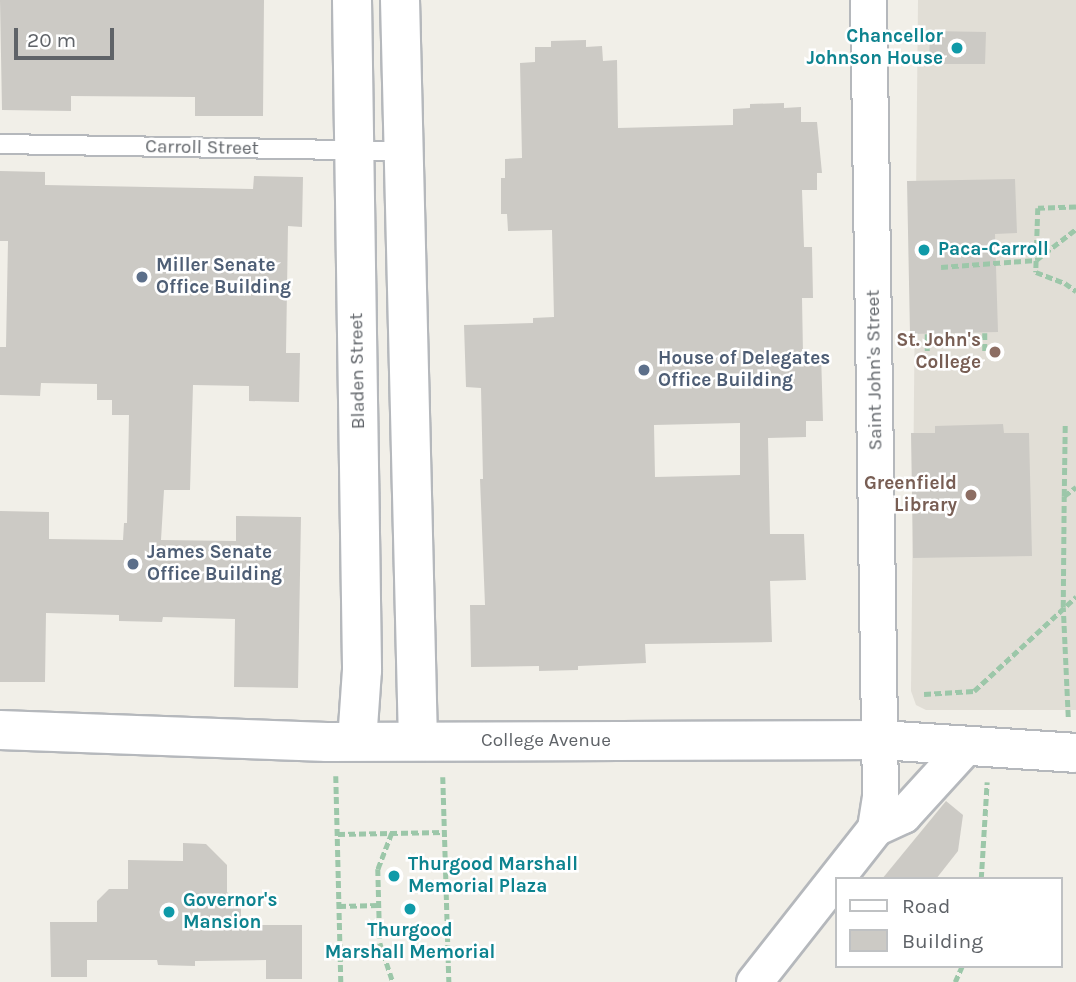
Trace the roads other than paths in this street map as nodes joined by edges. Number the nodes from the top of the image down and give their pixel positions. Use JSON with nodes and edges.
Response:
{"nodes":[{"id":1,"x":352,"y":0,"type":"edge"},
{"id":2,"x":400,"y":0,"type":"edge"},
{"id":3,"x":868,"y":0,"type":"edge"},
{"id":4,"x":0,"y":144,"type":"edge"},
{"id":5,"x":403,"y":151,"type":"junction"},
{"id":6,"x":355,"y":152,"type":"junction"},
{"id":7,"x":5,"y":736,"type":"edge"},
{"id":8,"x":881,"y":740,"type":"junction"},
{"id":9,"x":357,"y":741,"type":"junction"},
{"id":10,"x":430,"y":741,"type":"junction"},
{"id":11,"x":977,"y":748,"type":"junction"},
{"id":12,"x":1073,"y":753,"type":"edge"},
{"id":13,"x":875,"y":828,"type":"junction"},
{"id":14,"x":836,"y":877,"type":"edge"},
{"id":15,"x":834,"y":880,"type":"edge"},
{"id":16,"x":754,"y":982,"type":"edge"}],
"edges":[{"from":1,"to":6,"type":"main road","name":"Bladen Street"},
{"from":2,"to":5,"type":"main road"},
{"from":3,"to":8,"type":"street","name":"Saint John's Street"},
{"from":4,"to":6,"type":"lane","name":"Carroll Street"},
{"from":5,"to":6,"type":"lane","name":"Carroll Street"},
{"from":5,"to":10,"type":"main road"},
{"from":6,"to":9,"type":"main road","name":"Bladen Street"},
{"from":7,"to":9,"type":"main road","name":"College Avenue"},
{"from":8,"to":10,"type":"main road","name":"College Avenue"},
{"from":8,"to":11,"type":"main road","name":"College Avenue"},
{"from":8,"to":13,"type":"street","name":"Saint John's Street"},
{"from":9,"to":10,"type":"main road","name":"College Avenue"},
{"from":11,"to":12,"type":"main road","name":"College Avenue"},
{"from":11,"to":13,"type":"street"},
{"from":13,"to":14,"type":"street"},
{"from":15,"to":16,"type":"street"}]}
